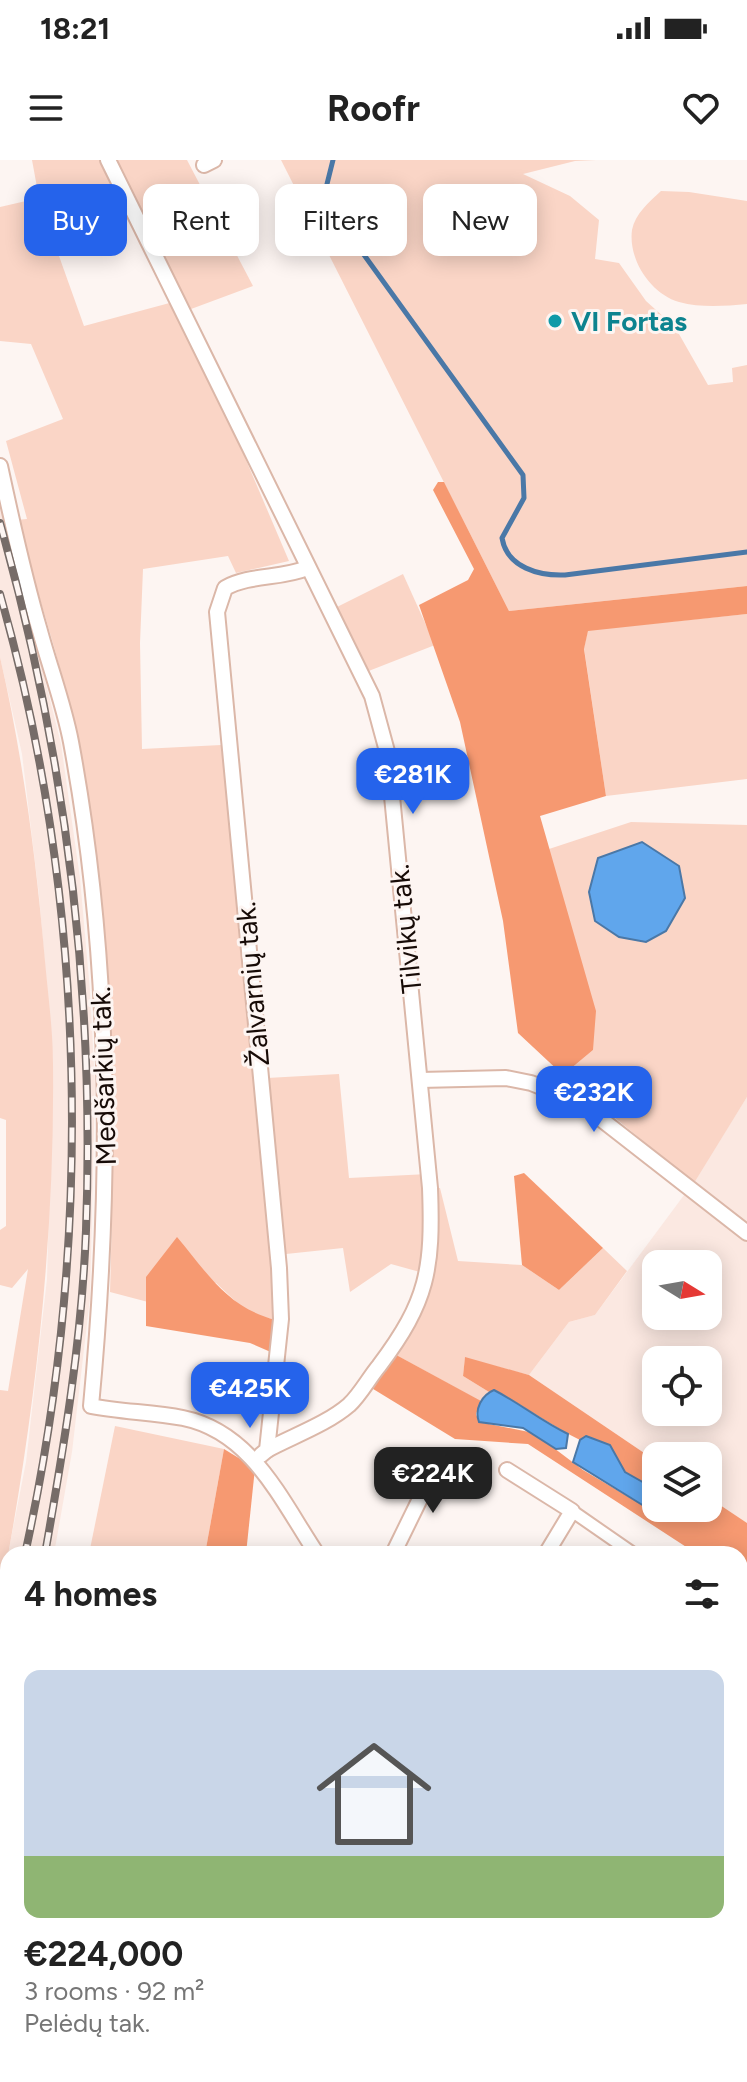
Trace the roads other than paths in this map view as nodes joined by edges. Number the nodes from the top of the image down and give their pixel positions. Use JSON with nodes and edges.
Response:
{"nodes":[{"id":1,"x":108,"y":160,"type":"edge"},
{"id":2,"x":0,"y":466,"type":"edge"},
{"id":3,"x":307,"y":568,"type":"junction"},
{"id":4,"x":420,"y":1080,"type":"junction"},
{"id":5,"x":747,"y":1233,"type":"edge"},
{"id":6,"x":267,"y":1450,"type":"junction"},
{"id":7,"x":255,"y":1460,"type":"junction"},
{"id":8,"x":439,"y":1460,"type":"dead end"},
{"id":9,"x":507,"y":1470,"type":"dead end"},
{"id":10,"x":572,"y":1511,"type":"junction"},
{"id":11,"x":312,"y":1546,"type":"edge"},
{"id":12,"x":397,"y":1546,"type":"edge"},
{"id":13,"x":551,"y":1546,"type":"edge"},
{"id":14,"x":622,"y":1546,"type":"edge"}],
"edges":[{"from":1,"to":3,"type":"street","name":"Tilvikų tak."},
{"from":2,"to":7,"type":"street","name":"Medšarkių tak."},
{"from":3,"to":4,"type":"street","name":"Tilvikų tak."},
{"from":3,"to":6,"type":"street","name":"Žalvarnių tak."},
{"from":4,"to":5,"type":"street"},
{"from":4,"to":6,"type":"street","name":"Tilvikų tak."},
{"from":6,"to":7,"type":"street"},
{"from":7,"to":11,"type":"street","name":"Medšarkių tak."},
{"from":8,"to":12,"type":"street"},
{"from":9,"to":10,"type":"street"},
{"from":10,"to":13,"type":"street"},
{"from":10,"to":14,"type":"street"}]}
